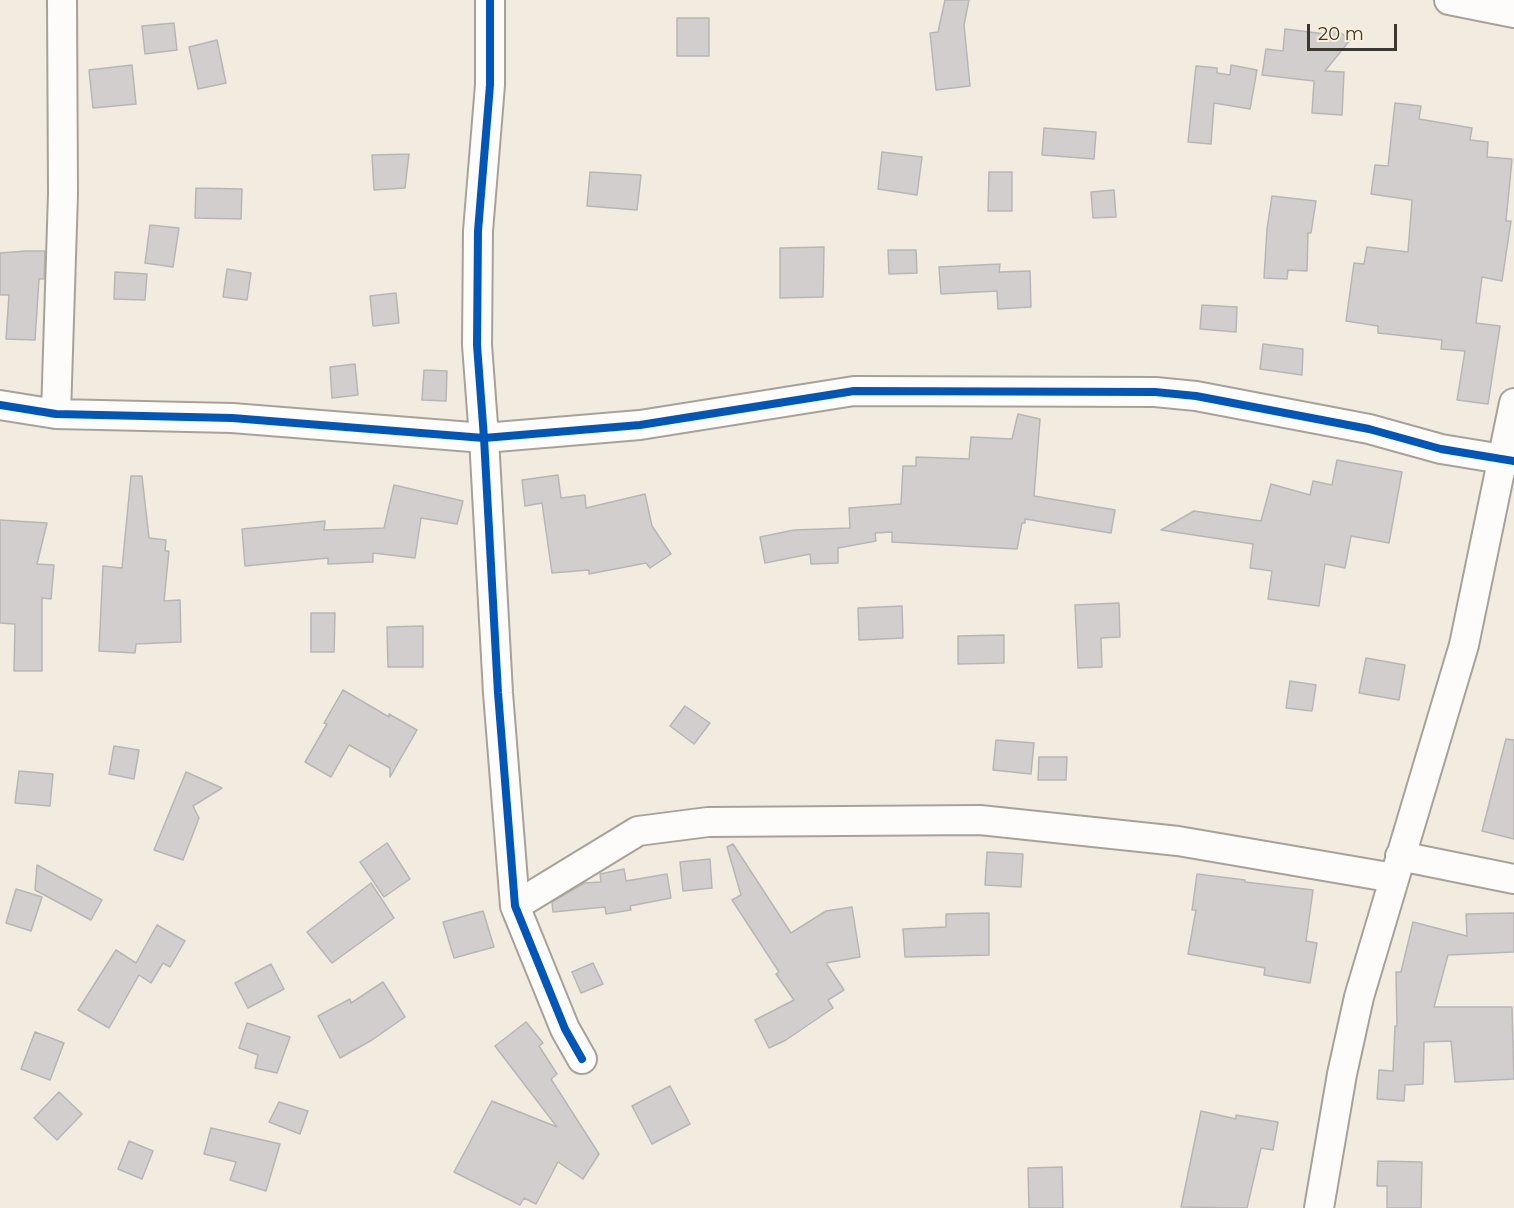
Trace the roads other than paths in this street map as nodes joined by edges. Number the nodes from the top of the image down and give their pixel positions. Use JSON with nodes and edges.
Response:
{"nodes":[{"id":1,"x":62,"y":0,"type":"edge"},
{"id":2,"x":490,"y":0,"type":"edge"},
{"id":3,"x":1449,"y":0,"type":"edge"},
{"id":4,"x":1514,"y":14,"type":"edge"},
{"id":5,"x":1514,"y":403,"type":"edge"},
{"id":6,"x":0,"y":405,"type":"edge"},
{"id":7,"x":56,"y":414,"type":"junction"},
{"id":8,"x":484,"y":438,"type":"junction"},
{"id":9,"x":1508,"y":460,"type":"edge"},
{"id":10,"x":1397,"y":867,"type":"junction"},
{"id":11,"x":1514,"y":879,"type":"edge"},
{"id":12,"x":515,"y":906,"type":"junction"},
{"id":13,"x":582,"y":1059,"type":"dead end"},
{"id":14,"x":1319,"y":1208,"type":"edge"}],
"edges":[{"from":1,"to":7,"type":"street"},
{"from":2,"to":8,"type":"street"},
{"from":3,"to":4,"type":"street"},
{"from":5,"to":9,"type":"street"},
{"from":6,"to":7,"type":"street"},
{"from":7,"to":8,"type":"street"},
{"from":8,"to":9,"type":"street"},
{"from":8,"to":12,"type":"street"},
{"from":9,"to":10,"type":"street"},
{"from":10,"to":11,"type":"street"},
{"from":10,"to":12,"type":"street"},
{"from":10,"to":14,"type":"street"},
{"from":12,"to":13,"type":"street"}]}
